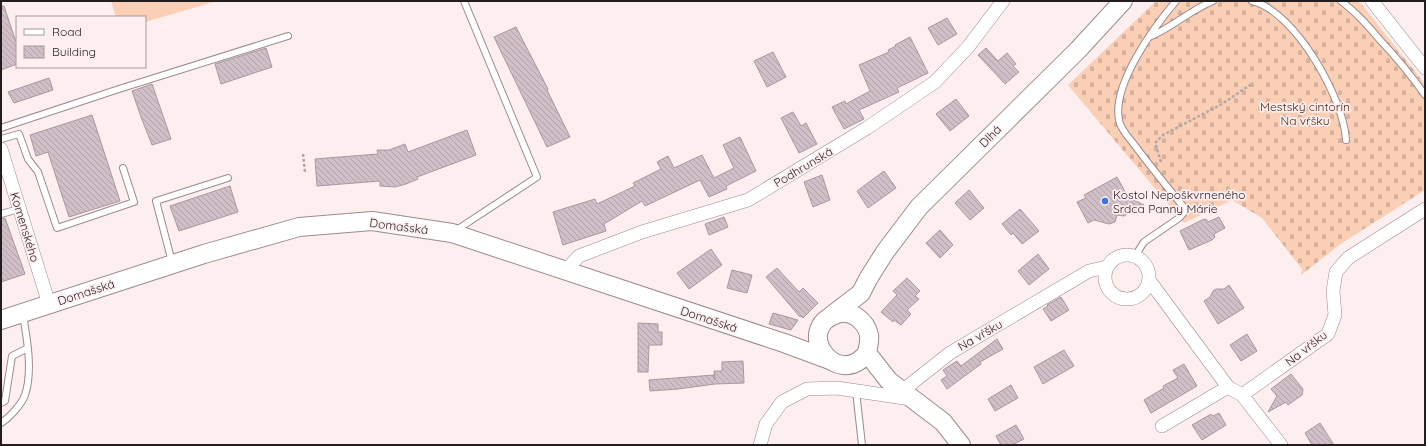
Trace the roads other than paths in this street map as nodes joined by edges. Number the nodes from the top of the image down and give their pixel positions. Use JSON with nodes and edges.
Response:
{"nodes":[{"id":1,"x":464,"y":1,"type":"edge"},
{"id":2,"x":1003,"y":1,"type":"edge"},
{"id":3,"x":1123,"y":1,"type":"edge"},
{"id":4,"x":1176,"y":1,"type":"edge"},
{"id":5,"x":1213,"y":1,"type":"edge"},
{"id":6,"x":1252,"y":1,"type":"edge"},
{"id":7,"x":1341,"y":1,"type":"edge"},
{"id":8,"x":1372,"y":1,"type":"edge"},
{"id":9,"x":288,"y":36,"type":"dead end"},
{"id":10,"x":1149,"y":37,"type":"junction"},
{"id":11,"x":1425,"y":68,"type":"edge"},
{"id":12,"x":1425,"y":95,"type":"edge"},
{"id":13,"x":1,"y":128,"type":"edge"},
{"id":14,"x":1,"y":139,"type":"edge"},
{"id":15,"x":1346,"y":140,"type":"dead end"},
{"id":16,"x":1,"y":149,"type":"edge"},
{"id":17,"x":123,"y":168,"type":"dead end"},
{"id":18,"x":228,"y":178,"type":"dead end"},
{"id":19,"x":19,"y":209,"type":"junction"},
{"id":20,"x":1425,"y":209,"type":"edge"},
{"id":21,"x":1,"y":214,"type":"edge"},
{"id":22,"x":452,"y":233,"type":"junction"},
{"id":23,"x":1135,"y":256,"type":"junction"},
{"id":24,"x":173,"y":264,"type":"junction"},
{"id":25,"x":1107,"y":267,"type":"junction"},
{"id":26,"x":565,"y":271,"type":"junction"},
{"id":27,"x":1149,"y":280,"type":"junction"},
{"id":28,"x":864,"y":286,"type":"junction"},
{"id":29,"x":48,"y":304,"type":"junction"},
{"id":30,"x":23,"y":313,"type":"junction"},
{"id":31,"x":831,"y":316,"type":"junction"},
{"id":32,"x":1,"y":320,"type":"edge"},
{"id":33,"x":866,"y":326,"type":"junction"},
{"id":34,"x":817,"y":336,"type":"junction"},
{"id":35,"x":793,"y":346,"type":"junction"},
{"id":36,"x":28,"y":348,"type":"junction"},
{"id":37,"x":867,"y":353,"type":"junction"},
{"id":38,"x":830,"y":360,"type":"junction"},
{"id":39,"x":848,"y":365,"type":"junction"},
{"id":40,"x":1228,"y":387,"type":"junction"},
{"id":41,"x":902,"y":390,"type":"junction"},
{"id":42,"x":873,"y":393,"type":"junction"},
{"id":43,"x":1242,"y":395,"type":"junction"},
{"id":44,"x":856,"y":397,"type":"junction"},
{"id":45,"x":1,"y":403,"type":"edge"},
{"id":46,"x":1,"y":423,"type":"edge"},
{"id":47,"x":1162,"y":426,"type":"dead end"},
{"id":48,"x":760,"y":445,"type":"edge"},
{"id":49,"x":862,"y":445,"type":"edge"},
{"id":50,"x":961,"y":445,"type":"edge"},
{"id":51,"x":1281,"y":445,"type":"edge"}],
"edges":[{"from":1,"to":22,"type":"lane"},
{"from":2,"to":26,"type":"street","name":"Podhrunská"},
{"from":3,"to":28,"type":"street","name":"Dlhá"},
{"from":4,"to":10,"type":"lane"},
{"from":5,"to":10,"type":"lane"},
{"from":6,"to":15,"type":"lane"},
{"from":7,"to":12,"type":"lane"},
{"from":8,"to":11,"type":"street"},
{"from":9,"to":13,"type":"lane"},
{"from":10,"to":23,"type":"lane"},
{"from":14,"to":17,"type":"lane"},
{"from":16,"to":19,"type":"street","name":"Komenského"},
{"from":18,"to":24,"type":"lane"},
{"from":19,"to":21,"type":"lane"},
{"from":19,"to":29,"type":"street","name":"Komenského"},
{"from":20,"to":43,"type":"street","name":"Na vŕšku"},
{"from":22,"to":24,"type":"street","name":"Domašská"},
{"from":22,"to":26,"type":"street","name":"Domašská"},
{"from":23,"to":25,"type":"street"},
{"from":23,"to":27,"type":"street"},
{"from":24,"to":29,"type":"street","name":"Domašská"},
{"from":25,"to":27,"type":"street"},
{"from":25,"to":41,"type":"street","name":"Na vŕšku"},
{"from":26,"to":35,"type":"street","name":"Domašská"},
{"from":27,"to":40,"type":"street"},
{"from":28,"to":31,"type":"street"},
{"from":28,"to":33,"type":"street"},
{"from":29,"to":30,"type":"street","name":"Domašská"},
{"from":30,"to":32,"type":"street","name":"Domašská"},
{"from":30,"to":36,"type":"lane"},
{"from":31,"to":33,"type":"street"},
{"from":31,"to":34,"type":"street"},
{"from":33,"to":37,"type":"street"},
{"from":34,"to":35,"type":"street"},
{"from":34,"to":38,"type":"street"},
{"from":35,"to":38,"type":"street","name":"Domašská"},
{"from":36,"to":45,"type":"lane"},
{"from":36,"to":46,"type":"lane"},
{"from":37,"to":39,"type":"street"},
{"from":37,"to":41,"type":"street"},
{"from":38,"to":39,"type":"street"},
{"from":39,"to":41,"type":"street"},
{"from":40,"to":43,"type":"street"},
{"from":40,"to":47,"type":"street"},
{"from":41,"to":42,"type":"street"},
{"from":41,"to":42,"type":"street","name":"Na vŕšku"},
{"from":41,"to":50,"type":"street"},
{"from":42,"to":44,"type":"street"},
{"from":43,"to":51,"type":"street"},
{"from":44,"to":48,"type":"street"},
{"from":44,"to":49,"type":"lane"}]}
